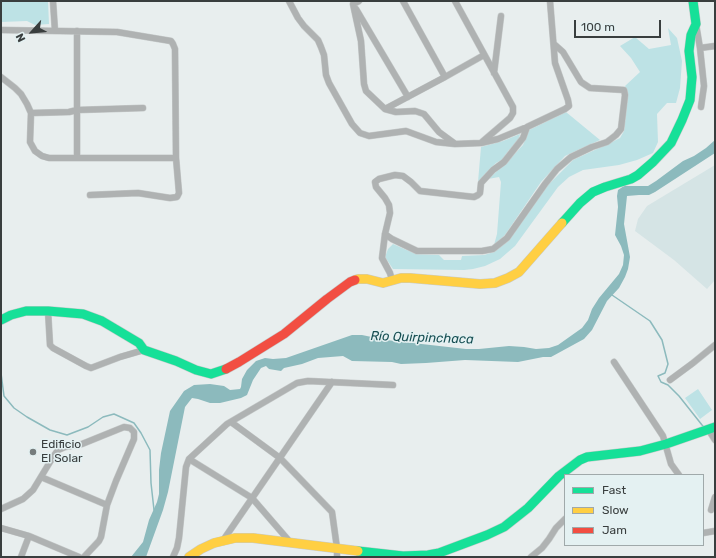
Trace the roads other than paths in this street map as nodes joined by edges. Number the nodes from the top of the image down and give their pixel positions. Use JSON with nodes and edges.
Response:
{"nodes":[{"id":1,"x":53,"y":1,"type":"edge"},
{"id":2,"x":289,"y":1,"type":"edge"},
{"id":3,"x":403,"y":1,"type":"edge"},
{"id":4,"x":455,"y":1,"type":"edge"},
{"id":5,"x":550,"y":1,"type":"edge"},
{"id":6,"x":693,"y":1,"type":"edge"},
{"id":7,"x":354,"y":2,"type":"edge"},
{"id":8,"x":501,"y":16,"type":"dead end"},
{"id":9,"x":696,"y":24,"type":"junction"},
{"id":10,"x":1,"y":30,"type":"edge"},
{"id":11,"x":55,"y":31,"type":"junction"},
{"id":12,"x":77,"y":31,"type":"junction"},
{"id":13,"x":554,"y":44,"type":"junction"},
{"id":14,"x":715,"y":46,"type":"edge"},
{"id":15,"x":700,"y":48,"type":"junction"},
{"id":16,"x":484,"y":55,"type":"junction"},
{"id":17,"x":494,"y":73,"type":"junction"},
{"id":18,"x":1,"y":77,"type":"edge"},
{"id":19,"x":445,"y":77,"type":"junction"},
{"id":20,"x":408,"y":97,"type":"junction"},
{"id":21,"x":701,"y":107,"type":"dead end"},
{"id":22,"x":143,"y":108,"type":"dead end"},
{"id":23,"x":385,"y":109,"type":"junction"},
{"id":24,"x":77,"y":110,"type":"junction"},
{"id":25,"x":31,"y":113,"type":"junction"},
{"id":26,"x":527,"y":127,"type":"junction"},
{"id":27,"x":481,"y":143,"type":"junction"},
{"id":28,"x":456,"y":144,"type":"junction"},
{"id":29,"x":77,"y":158,"type":"junction"},
{"id":30,"x":176,"y":158,"type":"junction"},
{"id":31,"x":90,"y":195,"type":"dead end"},
{"id":32,"x":385,"y":234,"type":"junction"},
{"id":33,"x":392,"y":280,"type":"junction"},
{"id":34,"x":48,"y":311,"type":"junction"},
{"id":35,"x":1,"y":320,"type":"edge"},
{"id":36,"x":715,"y":345,"type":"edge"},
{"id":37,"x":144,"y":350,"type":"junction"},
{"id":38,"x":614,"y":362,"type":"dead end"},
{"id":39,"x":670,"y":380,"type":"dead end"},
{"id":40,"x":332,"y":382,"type":"junction"},
{"id":41,"x":393,"y":385,"type":"dead end"},
{"id":42,"x":231,"y":422,"type":"junction"},
{"id":43,"x":712,"y":428,"type":"edge"},
{"id":44,"x":715,"y":440,"type":"edge"},
{"id":45,"x":666,"y":444,"type":"junction"},
{"id":46,"x":280,"y":458,"type":"junction"},
{"id":47,"x":189,"y":459,"type":"junction"},
{"id":48,"x":678,"y":474,"type":"edge"},
{"id":49,"x":41,"y":477,"type":"junction"},
{"id":50,"x":715,"y":497,"type":"edge"},
{"id":51,"x":252,"y":498,"type":"junction"},
{"id":52,"x":107,"y":505,"type":"junction"},
{"id":53,"x":1,"y":509,"type":"edge"},
{"id":54,"x":711,"y":510,"type":"dead end"},
{"id":55,"x":564,"y":520,"type":"edge"},
{"id":56,"x":1,"y":528,"type":"edge"},
{"id":57,"x":715,"y":530,"type":"edge"},
{"id":58,"x":704,"y":533,"type":"edge"},
{"id":59,"x":29,"y":536,"type":"junction"},
{"id":60,"x":224,"y":540,"type":"junction"},
{"id":61,"x":291,"y":543,"type":"junction"},
{"id":62,"x":337,"y":553,"type":"edge"},
{"id":63,"x":21,"y":557,"type":"edge"},
{"id":64,"x":79,"y":557,"type":"edge"},
{"id":65,"x":84,"y":557,"type":"edge"},
{"id":66,"x":173,"y":557,"type":"edge"},
{"id":67,"x":189,"y":557,"type":"edge"},
{"id":68,"x":531,"y":557,"type":"edge"}],
"edges":[{"from":1,"to":11,"type":"street"},
{"from":2,"to":28,"type":"street"},
{"from":3,"to":19,"type":"street"},
{"from":4,"to":16,"type":"street"},
{"from":5,"to":13,"type":"street"},
{"from":6,"to":9,"type":"main road"},
{"from":7,"to":20,"type":"street"},
{"from":7,"to":23,"type":"street"},
{"from":8,"to":17,"type":"street"},
{"from":9,"to":15,"type":"street"},
{"from":9,"to":33,"type":"main road"},
{"from":10,"to":11,"type":"street"},
{"from":11,"to":12,"type":"street"},
{"from":12,"to":24,"type":"street"},
{"from":12,"to":30,"type":"street"},
{"from":13,"to":26,"type":"street"},
{"from":13,"to":32,"type":"street"},
{"from":14,"to":15,"type":"street"},
{"from":15,"to":21,"type":"street"},
{"from":16,"to":17,"type":"street"},
{"from":16,"to":19,"type":"street"},
{"from":17,"to":27,"type":"street"},
{"from":18,"to":25,"type":"street"},
{"from":19,"to":20,"type":"street"},
{"from":20,"to":23,"type":"street"},
{"from":22,"to":24,"type":"street"},
{"from":23,"to":28,"type":"street"},
{"from":24,"to":25,"type":"street"},
{"from":24,"to":29,"type":"street"},
{"from":25,"to":29,"type":"street"},
{"from":26,"to":27,"type":"street"},
{"from":26,"to":32,"type":"street"},
{"from":27,"to":28,"type":"street"},
{"from":29,"to":30,"type":"street"},
{"from":30,"to":31,"type":"street"},
{"from":32,"to":33,"type":"street"},
{"from":33,"to":37,"type":"main road"},
{"from":34,"to":35,"type":"main road"},
{"from":34,"to":37,"type":"main road"},
{"from":34,"to":37,"type":"street"},
{"from":36,"to":39,"type":"street"},
{"from":38,"to":45,"type":"street"},
{"from":40,"to":41,"type":"street"},
{"from":40,"to":42,"type":"street"},
{"from":40,"to":46,"type":"street"},
{"from":42,"to":46,"type":"street"},
{"from":42,"to":47,"type":"street"},
{"from":43,"to":44,"type":"street"},
{"from":43,"to":45,"type":"main road"},
{"from":45,"to":48,"type":"street"},
{"from":45,"to":62,"type":"main road"},
{"from":46,"to":51,"type":"street"},
{"from":46,"to":62,"type":"street"},
{"from":47,"to":51,"type":"street"},
{"from":47,"to":66,"type":"street"},
{"from":49,"to":52,"type":"street"},
{"from":49,"to":52,"type":"street"},
{"from":49,"to":53,"type":"street"},
{"from":50,"to":54,"type":"street"},
{"from":51,"to":60,"type":"street"},
{"from":51,"to":61,"type":"street"},
{"from":52,"to":65,"type":"street"},
{"from":55,"to":68,"type":"street"},
{"from":56,"to":59,"type":"street"},
{"from":57,"to":58,"type":"street"},
{"from":59,"to":63,"type":"street"},
{"from":59,"to":64,"type":"street"},
{"from":60,"to":61,"type":"main road"},
{"from":60,"to":67,"type":"main road"},
{"from":61,"to":62,"type":"main road"}]}
